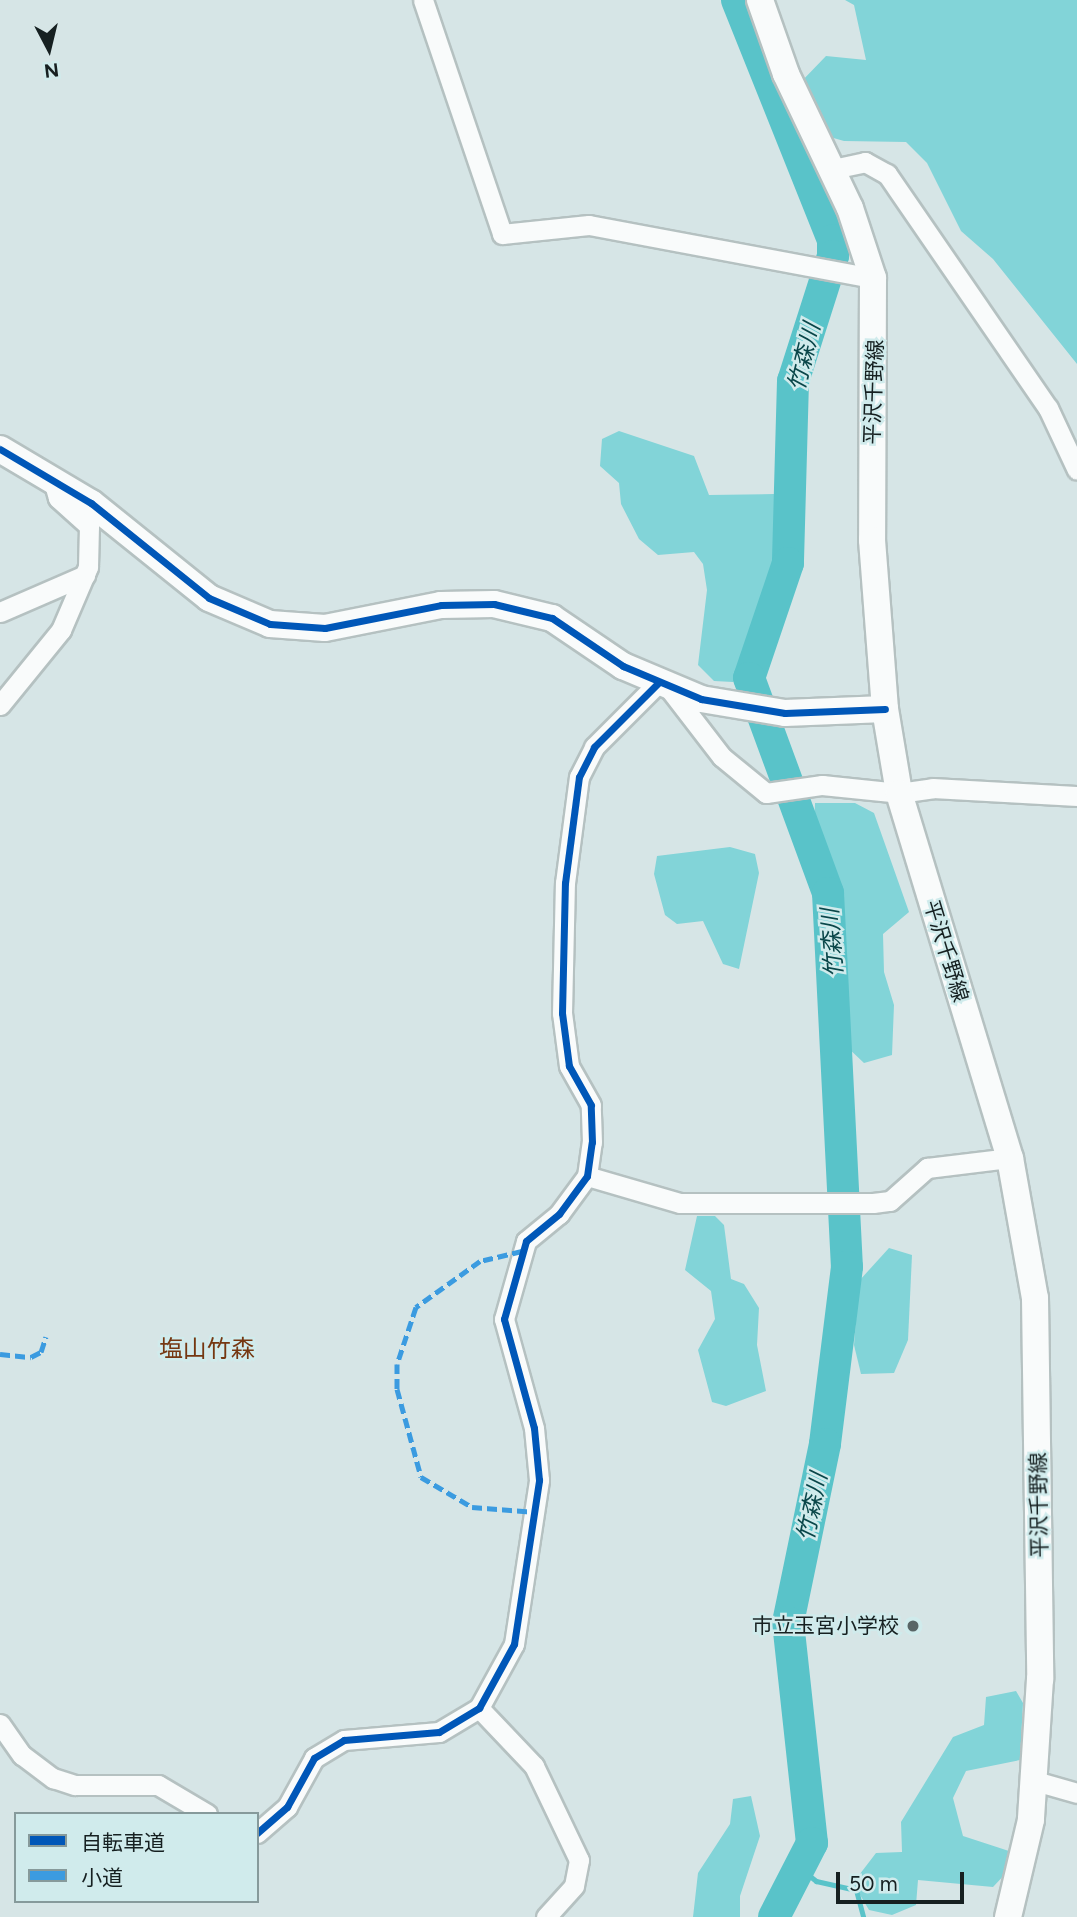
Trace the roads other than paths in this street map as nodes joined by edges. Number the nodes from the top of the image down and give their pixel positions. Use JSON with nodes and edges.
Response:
{"nodes":[{"id":1,"x":423,"y":0,"type":"edge"},
{"id":2,"x":761,"y":0,"type":"edge"},
{"id":3,"x":833,"y":169,"type":"junction"},
{"id":4,"x":873,"y":278,"type":"junction"},
{"id":5,"x":0,"y":449,"type":"edge"},
{"id":6,"x":1077,"y":470,"type":"edge"},
{"id":7,"x":53,"y":480,"type":"junction"},
{"id":8,"x":85,"y":575,"type":"junction"},
{"id":9,"x":0,"y":612,"type":"edge"},
{"id":10,"x":663,"y":685,"type":"junction"},
{"id":11,"x":0,"y":705,"type":"edge"},
{"id":12,"x":886,"y":709,"type":"junction"},
{"id":13,"x":899,"y":793,"type":"junction"},
{"id":14,"x":1077,"y":796,"type":"edge"},
{"id":15,"x":1010,"y":1158,"type":"junction"},
{"id":16,"x":587,"y":1176,"type":"junction"},
{"id":17,"x":479,"y":1708,"type":"junction"},
{"id":18,"x":0,"y":1724,"type":"edge"},
{"id":19,"x":1035,"y":1781,"type":"junction"},
{"id":20,"x":1077,"y":1793,"type":"edge"},
{"id":21,"x":204,"y":1812,"type":"edge"},
{"id":22,"x":259,"y":1831,"type":"edge"},
{"id":23,"x":546,"y":1917,"type":"edge"},
{"id":24,"x":1008,"y":1917,"type":"edge"}],
"edges":[{"from":1,"to":4,"type":"street"},
{"from":2,"to":3,"type":"main road","name":"平沢千野線"},
{"from":3,"to":4,"type":"main road","name":"平沢千野線"},
{"from":3,"to":6,"type":"street"},
{"from":4,"to":12,"type":"main road","name":"平沢千野線"},
{"from":5,"to":7,"type":"main road"},
{"from":7,"to":8,"type":"street"},
{"from":7,"to":10,"type":"main road"},
{"from":8,"to":9,"type":"street"},
{"from":8,"to":11,"type":"street"},
{"from":10,"to":12,"type":"main road"},
{"from":10,"to":13,"type":"street"},
{"from":10,"to":16,"type":"street"},
{"from":12,"to":13,"type":"main road","name":"平沢千野線"},
{"from":13,"to":14,"type":"street"},
{"from":13,"to":15,"type":"main road","name":"平沢千野線"},
{"from":15,"to":16,"type":"street"},
{"from":15,"to":19,"type":"main road","name":"平沢千野線"},
{"from":16,"to":17,"type":"street"},
{"from":17,"to":22,"type":"street"},
{"from":17,"to":23,"type":"street"},
{"from":18,"to":21,"type":"street"},
{"from":19,"to":20,"type":"street"},
{"from":19,"to":24,"type":"main road","name":"平沢千野線"}]}
